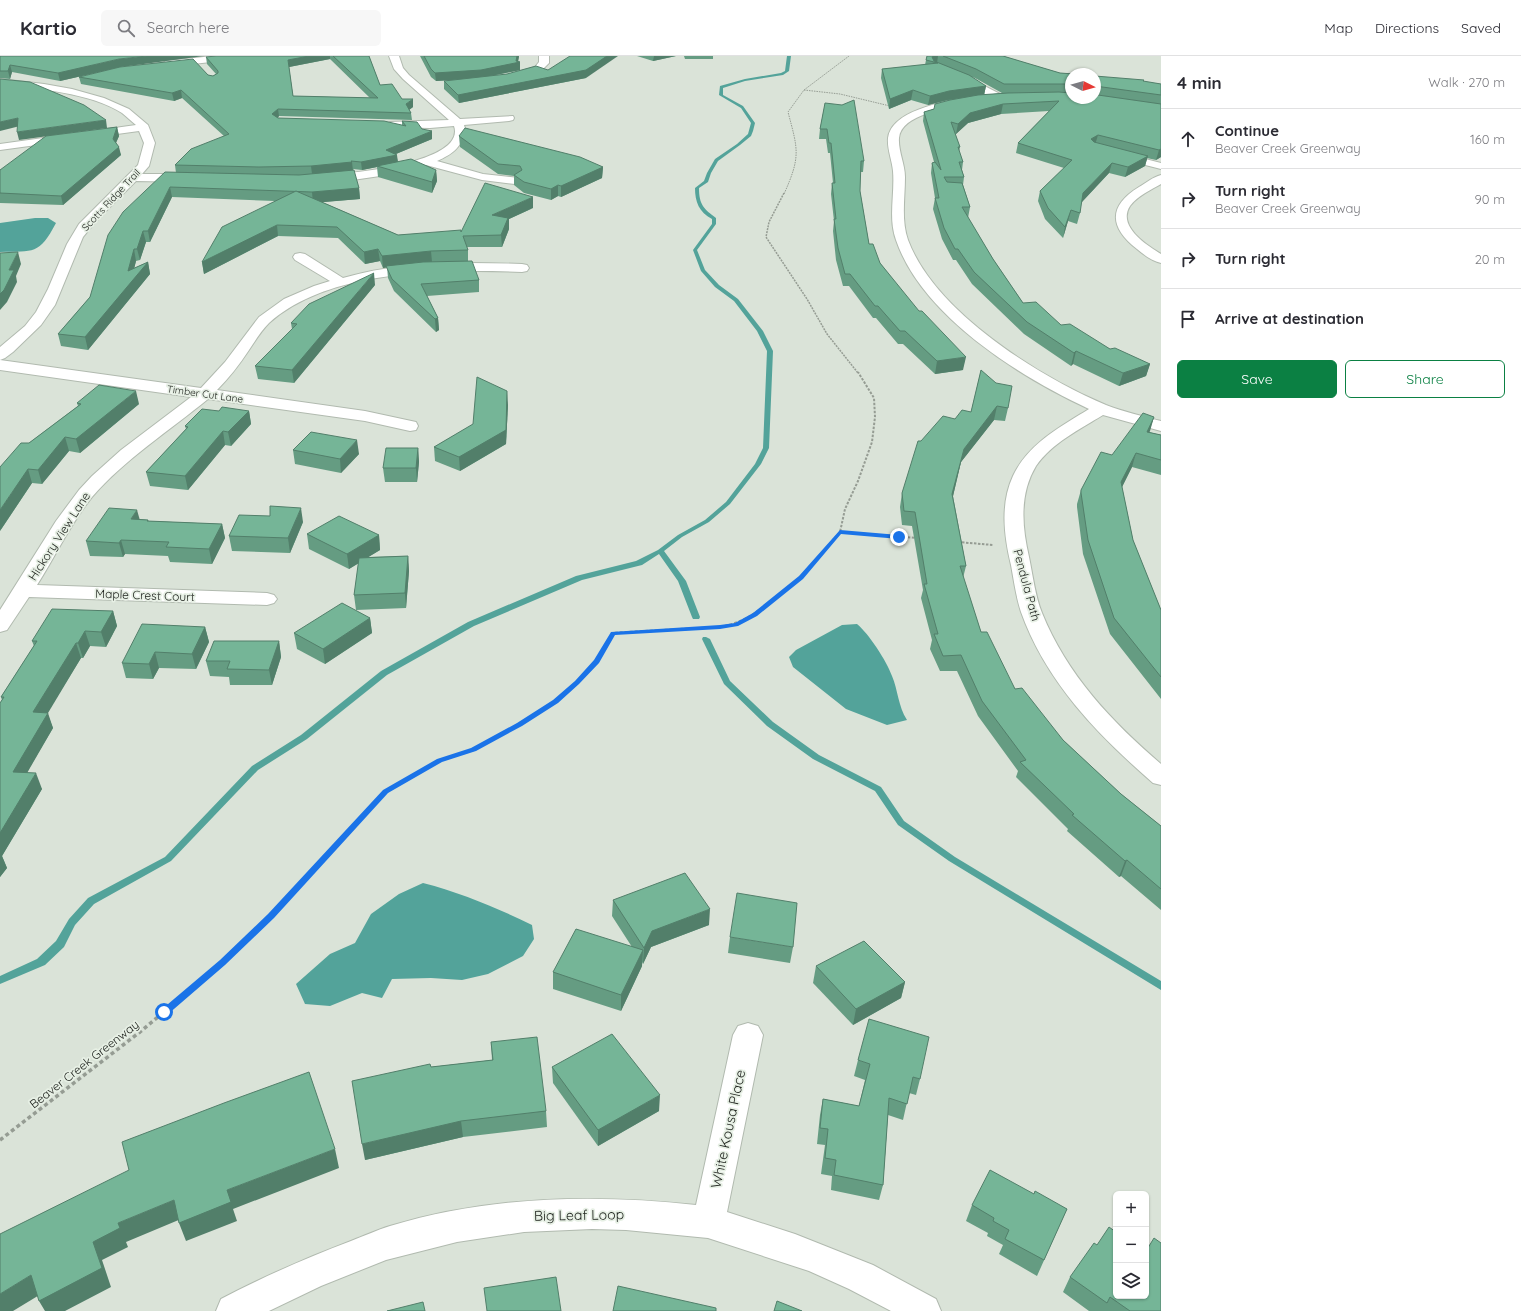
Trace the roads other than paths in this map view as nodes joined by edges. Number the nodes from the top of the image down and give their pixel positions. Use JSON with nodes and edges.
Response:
{"nodes":[{"id":1,"x":238,"y":56,"type":"edge"},
{"id":2,"x":394,"y":56,"type":"edge"},
{"id":3,"x":544,"y":56,"type":"edge"},
{"id":4,"x":197,"y":61,"type":"junction"},
{"id":5,"x":154,"y":66,"type":"edge"},
{"id":6,"x":205,"y":70,"type":"edge"},
{"id":7,"x":949,"y":72,"type":"edge"},
{"id":8,"x":501,"y":78,"type":"edge"},
{"id":9,"x":0,"y":82,"type":"edge"},
{"id":10,"x":67,"y":82,"type":"edge"},
{"id":11,"x":50,"y":88,"type":"junction"},
{"id":12,"x":509,"y":118,"type":"dead end"},
{"id":13,"x":458,"y":123,"type":"junction"},
{"id":14,"x":378,"y":124,"type":"edge"},
{"id":15,"x":144,"y":127,"type":"junction"},
{"id":16,"x":0,"y":147,"type":"edge"},
{"id":17,"x":1110,"y":153,"type":"edge"},
{"id":18,"x":426,"y":161,"type":"junction"},
{"id":19,"x":1161,"y":166,"type":"edge"},
{"id":20,"x":134,"y":177,"type":"junction"},
{"id":21,"x":198,"y":178,"type":"edge"},
{"id":22,"x":1161,"y":179,"type":"edge"},
{"id":23,"x":313,"y":180,"type":"edge"},
{"id":24,"x":514,"y":180,"type":"edge"},
{"id":25,"x":300,"y":257,"type":"dead end"},
{"id":26,"x":1161,"y":259,"type":"edge"},
{"id":27,"x":522,"y":268,"type":"dead end"},
{"id":28,"x":340,"y":282,"type":"junction"},
{"id":29,"x":0,"y":355,"type":"edge"},
{"id":30,"x":0,"y":365,"type":"edge"},
{"id":31,"x":204,"y":394,"type":"junction"},
{"id":32,"x":1101,"y":409,"type":"junction"},
{"id":33,"x":410,"y":426,"type":"dead end"},
{"id":34,"x":1161,"y":426,"type":"edge"},
{"id":35,"x":22,"y":591,"type":"junction"},
{"id":36,"x":267,"y":599,"type":"dead end"},
{"id":37,"x":0,"y":626,"type":"edge"},
{"id":38,"x":1161,"y":777,"type":"edge"},
{"id":39,"x":748,"y":1035,"type":"dead end"},
{"id":40,"x":708,"y":1222,"type":"junction"},
{"id":41,"x":233,"y":1311,"type":"edge"},
{"id":42,"x":924,"y":1311,"type":"edge"}],
"edges":[{"from":1,"to":4,"type":"street"},
{"from":2,"to":13,"type":"street"},
{"from":3,"to":8,"type":"street"},
{"from":4,"to":5,"type":"street"},
{"from":4,"to":6,"type":"street"},
{"from":7,"to":32,"type":"street"},
{"from":9,"to":11,"type":"street"},
{"from":10,"to":11,"type":"street"},
{"from":11,"to":15,"type":"street"},
{"from":12,"to":13,"type":"street"},
{"from":13,"to":14,"type":"street"},
{"from":13,"to":18,"type":"street"},
{"from":15,"to":16,"type":"street"},
{"from":15,"to":20,"type":"street","name":"Scotts Ridge Trail"},
{"from":17,"to":19,"type":"street"},
{"from":18,"to":23,"type":"street"},
{"from":18,"to":24,"type":"street"},
{"from":20,"to":21,"type":"street"},
{"from":20,"to":29,"type":"street","name":"Scotts Ridge Trail"},
{"from":22,"to":26,"type":"street"},
{"from":25,"to":28,"type":"street"},
{"from":27,"to":28,"type":"street","name":"Hickory View Lane"},
{"from":28,"to":31,"type":"street","name":"Hickory View Lane"},
{"from":30,"to":31,"type":"street","name":"Timber Cut Lane"},
{"from":31,"to":33,"type":"street","name":"Timber Cut Lane"},
{"from":31,"to":35,"type":"street","name":"Hickory View Lane"},
{"from":32,"to":34,"type":"street"},
{"from":32,"to":38,"type":"street","name":"Pendula Path"},
{"from":35,"to":36,"type":"street","name":"Maple Crest Court"},
{"from":35,"to":37,"type":"street","name":"Hickory View Lane"},
{"from":39,"to":40,"type":"street","name":"White Kousa Place"},
{"from":40,"to":41,"type":"street","name":"Big Leaf Loop"},
{"from":40,"to":42,"type":"street","name":"Big Leaf Loop"}]}
